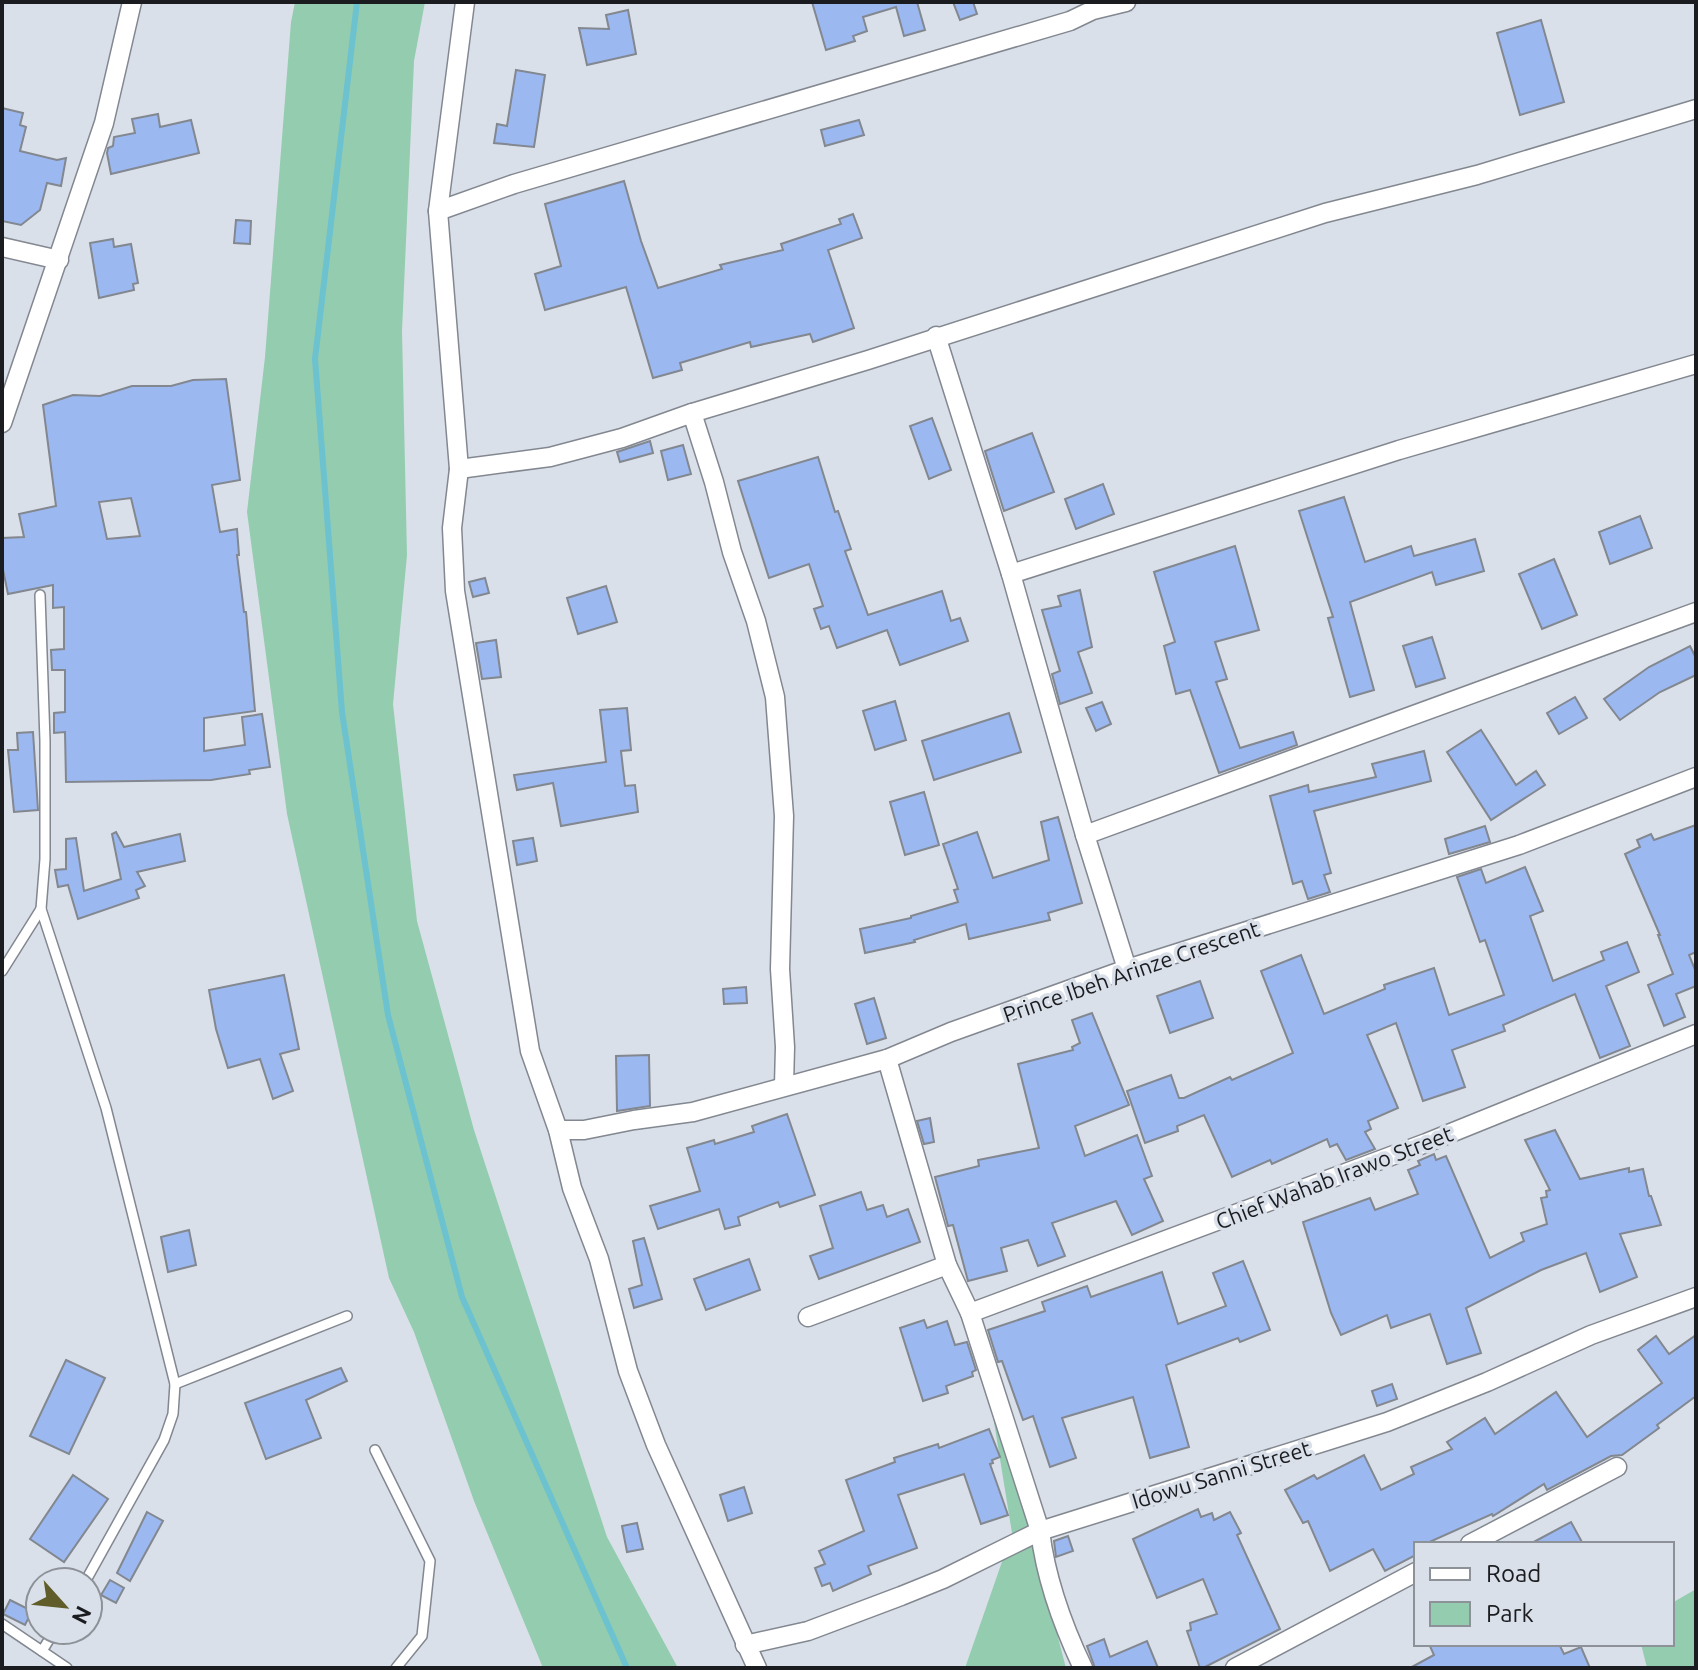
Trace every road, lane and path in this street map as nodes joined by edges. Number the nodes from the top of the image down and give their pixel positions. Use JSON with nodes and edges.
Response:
{"nodes":[{"id":1,"x":132,"y":2,"type":"edge"},
{"id":2,"x":465,"y":2,"type":"edge"},
{"id":3,"x":1126,"y":2,"type":"edge"},
{"id":4,"x":1696,"y":109,"type":"edge"},
{"id":5,"x":438,"y":211,"type":"junction"},
{"id":6,"x":2,"y":247,"type":"edge"},
{"id":7,"x":59,"y":260,"type":"junction"},
{"id":8,"x":936,"y":336,"type":"junction"},
{"id":9,"x":1696,"y":364,"type":"edge"},
{"id":10,"x":692,"y":413,"type":"junction"},
{"id":11,"x":2,"y":423,"type":"edge"},
{"id":12,"x":459,"y":469,"type":"junction"},
{"id":13,"x":1011,"y":574,"type":"junction"},
{"id":14,"x":40,"y":595,"type":"dead end"},
{"id":15,"x":1696,"y":612,"type":"edge"},
{"id":16,"x":1696,"y":777,"type":"edge"},
{"id":17,"x":1085,"y":835,"type":"junction"},
{"id":18,"x":41,"y":909,"type":"junction"},
{"id":19,"x":1127,"y":969,"type":"junction"},
{"id":20,"x":2,"y":971,"type":"edge"},
{"id":21,"x":1696,"y":1034,"type":"edge"},
{"id":22,"x":887,"y":1059,"type":"junction"},
{"id":23,"x":784,"y":1085,"type":"junction"},
{"id":24,"x":558,"y":1130,"type":"junction"},
{"id":25,"x":947,"y":1265,"type":"junction"},
{"id":26,"x":1696,"y":1297,"type":"edge"},
{"id":27,"x":970,"y":1313,"type":"junction"},
{"id":28,"x":347,"y":1316,"type":"dead end"},
{"id":29,"x":808,"y":1317,"type":"dead end"},
{"id":30,"x":175,"y":1384,"type":"junction"},
{"id":31,"x":375,"y":1450,"type":"dead end"},
{"id":32,"x":1617,"y":1467,"type":"dead end"},
{"id":33,"x":1040,"y":1531,"type":"junction"},
{"id":34,"x":1474,"y":1542,"type":"edge"},
{"id":35,"x":94,"y":1566,"type":"edge"},
{"id":36,"x":1414,"y":1573,"type":"edge"},
{"id":37,"x":2,"y":1624,"type":"edge"},
{"id":38,"x":745,"y":1645,"type":"junction"},
{"id":39,"x":45,"y":1646,"type":"edge"},
{"id":40,"x":42,"y":1651,"type":"junction"},
{"id":41,"x":67,"y":1668,"type":"edge"},
{"id":42,"x":396,"y":1668,"type":"edge"},
{"id":43,"x":757,"y":1668,"type":"edge"},
{"id":44,"x":1083,"y":1668,"type":"edge"},
{"id":45,"x":1235,"y":1668,"type":"edge"}],
"edges":[{"from":1,"to":7,"type":"street"},
{"from":2,"to":5,"type":"street"},
{"from":3,"to":5,"type":"street"},
{"from":4,"to":8,"type":"street"},
{"from":5,"to":12,"type":"street"},
{"from":6,"to":7,"type":"street"},
{"from":7,"to":11,"type":"street"},
{"from":8,"to":10,"type":"street"},
{"from":8,"to":13,"type":"street"},
{"from":9,"to":13,"type":"street"},
{"from":10,"to":12,"type":"street"},
{"from":10,"to":23,"type":"street"},
{"from":12,"to":24,"type":"street"},
{"from":13,"to":17,"type":"street"},
{"from":14,"to":18,"type":"lane"},
{"from":15,"to":17,"type":"street"},
{"from":16,"to":19,"type":"street","name":"Prince Ibeh Arinze Crescent"},
{"from":17,"to":19,"type":"street"},
{"from":18,"to":20,"type":"lane"},
{"from":18,"to":30,"type":"lane"},
{"from":19,"to":22,"type":"street","name":"Prince Ibeh Arinze Crescent"},
{"from":21,"to":27,"type":"street","name":"Chief Wahab Irawo Street"},
{"from":22,"to":23,"type":"street","name":"Prince Ibeh Arinze Crescent"},
{"from":22,"to":25,"type":"street"},
{"from":23,"to":24,"type":"street","name":"Prince Ibeh Arinze Crescent"},
{"from":24,"to":38,"type":"street"},
{"from":25,"to":27,"type":"street"},
{"from":25,"to":29,"type":"street"},
{"from":26,"to":33,"type":"street","name":"Idowu Sanni Street"},
{"from":27,"to":33,"type":"street"},
{"from":28,"to":30,"type":"lane"},
{"from":30,"to":35,"type":"lane"},
{"from":31,"to":42,"type":"lane"},
{"from":32,"to":34,"type":"street"},
{"from":33,"to":38,"type":"street","name":"Idowu Sanni Street"},
{"from":33,"to":44,"type":"street"},
{"from":36,"to":45,"type":"street"},
{"from":37,"to":40,"type":"lane"},
{"from":38,"to":43,"type":"street"},
{"from":39,"to":40,"type":"lane"},
{"from":40,"to":41,"type":"lane"}]}
